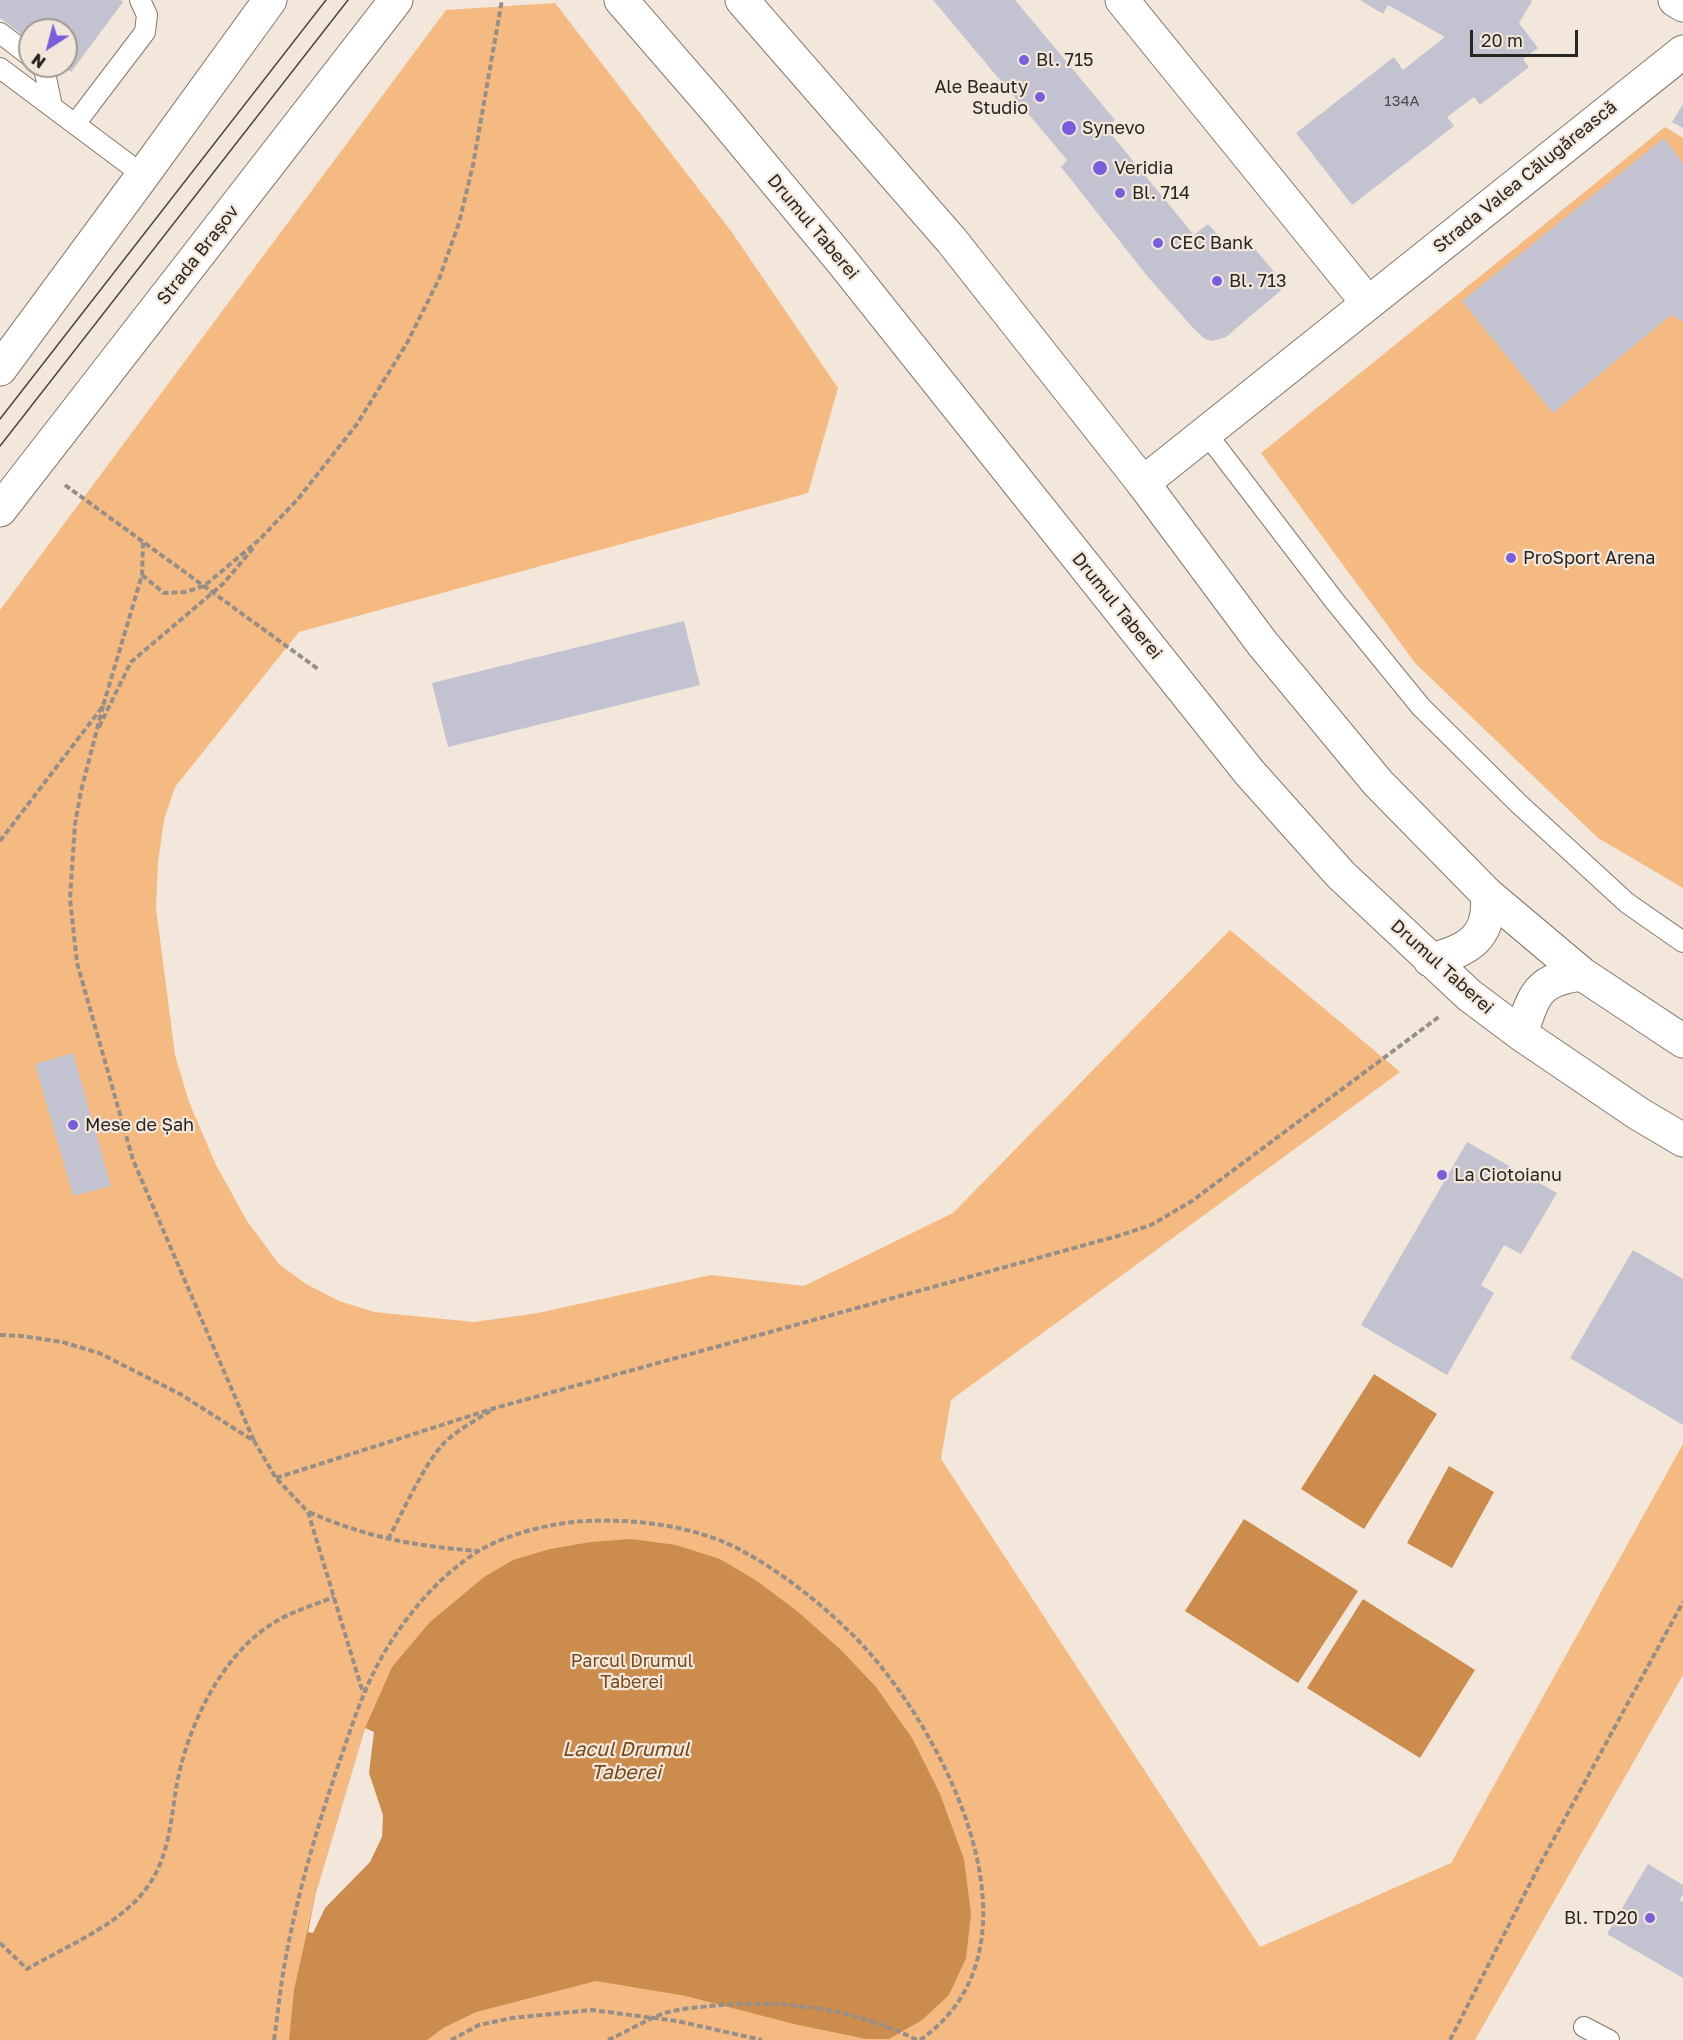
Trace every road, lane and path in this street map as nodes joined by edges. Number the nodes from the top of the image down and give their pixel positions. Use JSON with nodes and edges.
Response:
{"nodes":[{"id":1,"x":140,"y":0,"type":"edge"},
{"id":2,"x":270,"y":0,"type":"edge"},
{"id":3,"x":396,"y":0,"type":"edge"},
{"id":4,"x":502,"y":0,"type":"edge"},
{"id":5,"x":621,"y":0,"type":"edge"},
{"id":6,"x":742,"y":0,"type":"edge"},
{"id":7,"x":1122,"y":0,"type":"edge"},
{"id":8,"x":1675,"y":0,"type":"edge"},
{"id":9,"x":1683,"y":5,"type":"edge"},
{"id":10,"x":0,"y":33,"type":"edge"},
{"id":11,"x":18,"y":47,"type":"edge"},
{"id":12,"x":1683,"y":52,"type":"edge"},
{"id":13,"x":0,"y":68,"type":"edge"},
{"id":14,"x":46,"y":78,"type":"edge"},
{"id":15,"x":51,"y":106,"type":"junction"},
{"id":16,"x":75,"y":124,"type":"junction"},
{"id":17,"x":143,"y":176,"type":"junction"},
{"id":18,"x":1368,"y":303,"type":"junction"},
{"id":19,"x":0,"y":369,"type":"edge"},
{"id":20,"x":1206,"y":433,"type":"junction"},
{"id":21,"x":1143,"y":483,"type":"junction"},
{"id":22,"x":65,"y":485,"type":"dead end"},
{"id":23,"x":0,"y":510,"type":"edge"},
{"id":24,"x":259,"y":540,"type":"junction"},
{"id":25,"x":143,"y":542,"type":"junction"},
{"id":26,"x":142,"y":575,"type":"junction"},
{"id":27,"x":204,"y":586,"type":"junction"},
{"id":28,"x":318,"y":669,"type":"dead end"},
{"id":29,"x":103,"y":706,"type":"junction"},
{"id":30,"x":95,"y":736,"type":"junction"},
{"id":31,"x":0,"y":841,"type":"edge"},
{"id":32,"x":1487,"y":894,"type":"junction"},
{"id":33,"x":1683,"y":942,"type":"edge"},
{"id":34,"x":1430,"y":960,"type":"junction"},
{"id":35,"x":1582,"y":974,"type":"junction"},
{"id":36,"x":1469,"y":995,"type":"junction"},
{"id":37,"x":1521,"y":1034,"type":"junction"},
{"id":38,"x":1683,"y":1041,"type":"edge"},
{"id":39,"x":1683,"y":1140,"type":"edge"},
{"id":40,"x":0,"y":1335,"type":"edge"},
{"id":41,"x":495,"y":1408,"type":"junction"},
{"id":42,"x":254,"y":1441,"type":"junction"},
{"id":43,"x":276,"y":1478,"type":"junction"},
{"id":44,"x":308,"y":1512,"type":"junction"},
{"id":45,"x":388,"y":1539,"type":"junction"},
{"id":46,"x":478,"y":1551,"type":"junction"},
{"id":47,"x":334,"y":1597,"type":"junction"},
{"id":48,"x":1683,"y":1602,"type":"edge"},
{"id":49,"x":364,"y":1694,"type":"junction"},
{"id":50,"x":0,"y":1942,"type":"edge"},
{"id":51,"x":1584,"y":2027,"type":"dead end"},
{"id":52,"x":274,"y":2040,"type":"edge"},
{"id":53,"x":451,"y":2040,"type":"edge"},
{"id":54,"x":608,"y":2040,"type":"edge"},
{"id":55,"x":762,"y":2040,"type":"edge"},
{"id":56,"x":918,"y":2040,"type":"edge"},
{"id":57,"x":1450,"y":2040,"type":"edge"},
{"id":58,"x":1609,"y":2040,"type":"edge"}],
"edges":[{"from":1,"to":16,"type":"lane"},
{"from":2,"to":17,"type":"main road"},
{"from":3,"to":23,"type":"main road","name":"Strada Brașov"},
{"from":4,"to":24,"type":"path"},
{"from":5,"to":34,"type":"main road","name":"Drumul Taberei"},
{"from":6,"to":21,"type":"main road"},
{"from":7,"to":18,"type":"main road"},
{"from":8,"to":9,"type":"main road"},
{"from":10,"to":11,"type":"lane"},
{"from":12,"to":18,"type":"main road","name":"Strada Valea Călugărească"},
{"from":13,"to":15,"type":"lane"},
{"from":14,"to":15,"type":"lane"},
{"from":15,"to":16,"type":"lane"},
{"from":16,"to":17,"type":"lane"},
{"from":17,"to":19,"type":"main road"},
{"from":18,"to":20,"type":"main road","name":"Strada Valea Călugărească"},
{"from":20,"to":21,"type":"main road","name":"Strada Valea Călugărească"},
{"from":20,"to":33,"type":"lane"},
{"from":21,"to":32,"type":"main road"},
{"from":22,"to":25,"type":"path"},
{"from":24,"to":27,"type":"path"},
{"from":24,"to":30,"type":"path"},
{"from":25,"to":26,"type":"path"},
{"from":25,"to":27,"type":"path"},
{"from":26,"to":27,"type":"path"},
{"from":26,"to":29,"type":"path"},
{"from":27,"to":28,"type":"path"},
{"from":29,"to":30,"type":"path"},
{"from":29,"to":31,"type":"path"},
{"from":30,"to":42,"type":"path"},
{"from":32,"to":34,"type":"main road"},
{"from":32,"to":35,"type":"main road"},
{"from":34,"to":36,"type":"main road","name":"Drumul Taberei"},
{"from":35,"to":37,"type":"main road"},
{"from":35,"to":38,"type":"main road"},
{"from":36,"to":37,"type":"main road","name":"Drumul Taberei"},
{"from":36,"to":41,"type":"path"},
{"from":37,"to":39,"type":"main road","name":"Drumul Taberei"},
{"from":40,"to":42,"type":"path"},
{"from":41,"to":43,"type":"path"},
{"from":41,"to":45,"type":"path"},
{"from":42,"to":43,"type":"path"},
{"from":43,"to":44,"type":"path"},
{"from":44,"to":45,"type":"path"},
{"from":44,"to":47,"type":"path"},
{"from":45,"to":46,"type":"path"},
{"from":46,"to":49,"type":"path"},
{"from":46,"to":56,"type":"path"},
{"from":47,"to":49,"type":"path"},
{"from":47,"to":50,"type":"path"},
{"from":48,"to":57,"type":"path"},
{"from":49,"to":52,"type":"path"},
{"from":51,"to":58,"type":"lane"},
{"from":53,"to":55,"type":"path"},
{"from":54,"to":56,"type":"path","bridge":true}]}
